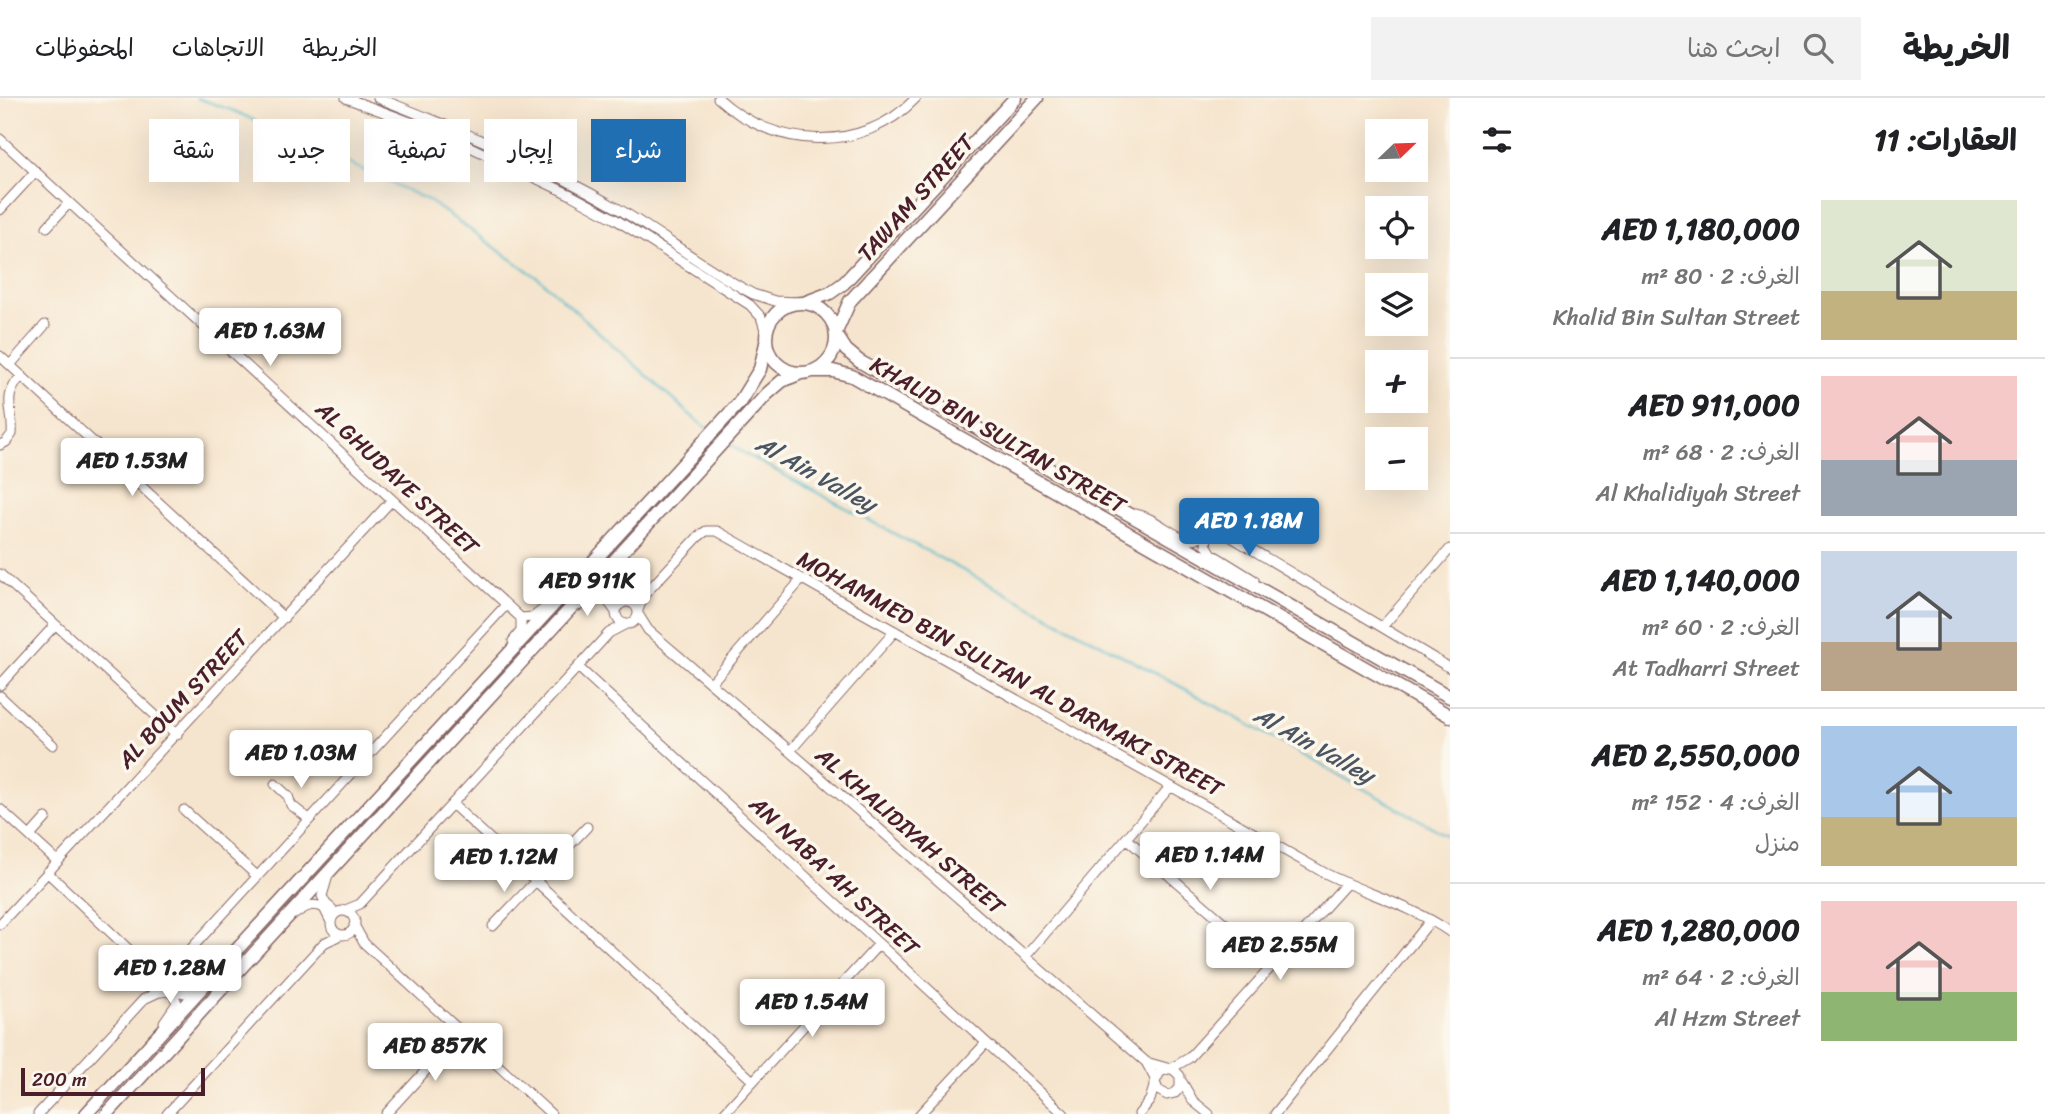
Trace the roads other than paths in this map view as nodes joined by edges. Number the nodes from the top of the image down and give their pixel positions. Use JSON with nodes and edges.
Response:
{"nodes":[{"id":1,"x":346,"y":98,"type":"edge"},
{"id":2,"x":378,"y":98,"type":"edge"},
{"id":3,"x":718,"y":98,"type":"edge"},
{"id":4,"x":916,"y":98,"type":"edge"},
{"id":5,"x":1015,"y":98,"type":"edge"},
{"id":6,"x":1037,"y":98,"type":"edge"},
{"id":7,"x":0,"y":139,"type":"edge"},
{"id":8,"x":35,"y":172,"type":"junction"},
{"id":9,"x":69,"y":203,"type":"junction"},
{"id":10,"x":0,"y":210,"type":"edge"},
{"id":11,"x":47,"y":226,"type":"dead end"},
{"id":12,"x":801,"y":302,"type":"junction"},
{"id":13,"x":45,"y":325,"type":"dead end"},
{"id":14,"x":836,"y":334,"type":"junction"},
{"id":15,"x":766,"y":338,"type":"junction"},
{"id":16,"x":0,"y":356,"type":"edge"},
{"id":17,"x":10,"y":365,"type":"junction"},
{"id":18,"x":807,"y":372,"type":"junction"},
{"id":19,"x":22,"y":376,"type":"junction"},
{"id":20,"x":0,"y":445,"type":"edge"},
{"id":21,"x":392,"y":500,"type":"junction"},
{"id":22,"x":1128,"y":514,"type":"junction"},
{"id":23,"x":1208,"y":532,"type":"junction"},
{"id":24,"x":1450,"y":550,"type":"edge"},
{"id":25,"x":622,"y":553,"type":"junction"},
{"id":26,"x":0,"y":574,"type":"edge"},
{"id":27,"x":802,"y":579,"type":"junction"},
{"id":28,"x":1268,"y":593,"type":"junction"},
{"id":29,"x":644,"y":595,"type":"junction"},
{"id":30,"x":558,"y":600,"type":"junction"},
{"id":31,"x":627,"y":601,"type":"junction"},
{"id":32,"x":506,"y":605,"type":"junction"},
{"id":33,"x":638,"y":612,"type":"junction"},
{"id":34,"x":616,"y":613,"type":"junction"},
{"id":35,"x":284,"y":618,"type":"junction"},
{"id":36,"x":520,"y":618,"type":"junction"},
{"id":37,"x":563,"y":618,"type":"junction"},
{"id":38,"x":628,"y":624,"type":"junction"},
{"id":39,"x":55,"y":625,"type":"junction"},
{"id":40,"x":1382,"y":627,"type":"junction"},
{"id":41,"x":648,"y":630,"type":"junction"},
{"id":42,"x":895,"y":631,"type":"junction"},
{"id":43,"x":609,"y":633,"type":"junction"},
{"id":44,"x":506,"y":655,"type":"junction"},
{"id":45,"x":578,"y":667,"type":"junction"},
{"id":46,"x":1450,"y":668,"type":"edge"},
{"id":47,"x":711,"y":683,"type":"junction"},
{"id":48,"x":0,"y":685,"type":"edge"},
{"id":49,"x":0,"y":696,"type":"edge"},
{"id":50,"x":1450,"y":697,"type":"edge"},
{"id":51,"x":1450,"y":716,"type":"edge"},
{"id":52,"x":177,"y":735,"type":"junction"},
{"id":53,"x":53,"y":746,"type":"dead end"},
{"id":54,"x":790,"y":751,"type":"junction"},
{"id":55,"x":275,"y":784,"type":"dead end"},
{"id":56,"x":1170,"y":787,"type":"junction"},
{"id":57,"x":452,"y":804,"type":"junction"},
{"id":58,"x":0,"y":809,"type":"edge"},
{"id":59,"x":184,"y":810,"type":"dead end"},
{"id":60,"x":46,"y":818,"type":"dead end"},
{"id":61,"x":309,"y":820,"type":"junction"},
{"id":62,"x":587,"y":827,"type":"dead end"},
{"id":63,"x":30,"y":836,"type":"junction"},
{"id":64,"x":1127,"y":839,"type":"junction"},
{"id":65,"x":57,"y":861,"type":"junction"},
{"id":66,"x":334,"y":866,"type":"junction"},
{"id":67,"x":47,"y":872,"type":"junction"},
{"id":68,"x":257,"y":876,"type":"junction"},
{"id":69,"x":536,"y":881,"type":"junction"},
{"id":70,"x":1346,"y":884,"type":"junction"},
{"id":71,"x":360,"y":904,"type":"junction"},
{"id":72,"x":342,"y":911,"type":"junction"},
{"id":73,"x":1431,"y":920,"type":"junction"},
{"id":74,"x":331,"y":923,"type":"junction"},
{"id":75,"x":0,"y":924,"type":"edge"},
{"id":76,"x":355,"y":924,"type":"junction"},
{"id":77,"x":493,"y":926,"type":"dead end"},
{"id":78,"x":277,"y":928,"type":"junction"},
{"id":79,"x":1450,"y":932,"type":"edge"},
{"id":80,"x":342,"y":935,"type":"junction"},
{"id":81,"x":324,"y":943,"type":"junction"},
{"id":82,"x":364,"y":943,"type":"junction"},
{"id":83,"x":879,"y":944,"type":"junction"},
{"id":84,"x":1025,"y":957,"type":"junction"},
{"id":85,"x":142,"y":962,"type":"junction"},
{"id":86,"x":179,"y":962,"type":"junction"},
{"id":87,"x":1274,"y":966,"type":"junction"},
{"id":88,"x":163,"y":968,"type":"junction"},
{"id":89,"x":219,"y":968,"type":"junction"},
{"id":90,"x":149,"y":980,"type":"junction"},
{"id":91,"x":168,"y":986,"type":"junction"},
{"id":92,"x":144,"y":999,"type":"junction"},
{"id":93,"x":461,"y":1032,"type":"junction"},
{"id":94,"x":155,"y":1039,"type":"junction"},
{"id":95,"x":986,"y":1043,"type":"junction"},
{"id":96,"x":1189,"y":1059,"type":"junction"},
{"id":97,"x":1146,"y":1062,"type":"junction"},
{"id":98,"x":1169,"y":1069,"type":"junction"},
{"id":99,"x":1181,"y":1080,"type":"junction"},
{"id":100,"x":752,"y":1081,"type":"junction"},
{"id":101,"x":1155,"y":1081,"type":"junction"},
{"id":102,"x":1169,"y":1095,"type":"junction"},
{"id":103,"x":1194,"y":1101,"type":"junction"},
{"id":104,"x":1147,"y":1105,"type":"junction"},
{"id":105,"x":38,"y":1114,"type":"edge"},
{"id":106,"x":86,"y":1114,"type":"edge"},
{"id":107,"x":107,"y":1114,"type":"edge"},
{"id":108,"x":167,"y":1114,"type":"edge"},
{"id":109,"x":386,"y":1114,"type":"edge"},
{"id":110,"x":551,"y":1114,"type":"edge"},
{"id":111,"x":723,"y":1114,"type":"edge"},
{"id":112,"x":920,"y":1114,"type":"edge"},
{"id":113,"x":1064,"y":1114,"type":"edge"},
{"id":114,"x":1139,"y":1114,"type":"edge"},
{"id":115,"x":1209,"y":1114,"type":"edge"},
{"id":116,"x":1275,"y":1114,"type":"edge"}],
"edges":[{"from":1,"to":15,"type":"street"},
{"from":2,"to":12,"type":"street"},
{"from":3,"to":4,"type":"street"},
{"from":5,"to":12,"type":"main road","name":"TAWAM STREET"},
{"from":6,"to":14,"type":"main road","name":"TAWAM STREET"},
{"from":7,"to":8,"type":"street","name":"AL GHUDAYE STREET"},
{"from":8,"to":9,"type":"street","name":"AL GHUDAYE STREET"},
{"from":8,"to":10,"type":"street"},
{"from":9,"to":11,"type":"street"},
{"from":9,"to":21,"type":"street","name":"AL GHUDAYE STREET"},
{"from":12,"to":14,"type":"main road"},
{"from":12,"to":15,"type":"main road"},
{"from":13,"to":17,"type":"street"},
{"from":14,"to":18,"type":"main road"},
{"from":14,"to":22,"type":"main road","name":"KHALID BIN SULTAN STREET"},
{"from":15,"to":18,"type":"main road"},
{"from":15,"to":30,"type":"main road"},
{"from":16,"to":17,"type":"street"},
{"from":17,"to":19,"type":"street"},
{"from":18,"to":25,"type":"main road"},
{"from":18,"to":51,"type":"main road","name":"KHALID BIN SULTAN STREET"},
{"from":19,"to":20,"type":"street"},
{"from":19,"to":35,"type":"street"},
{"from":21,"to":32,"type":"street","name":"AL GHUDAYE STREET"},
{"from":21,"to":35,"type":"street","name":"AL BOUM STREET"},
{"from":22,"to":23,"type":"street"},
{"from":22,"to":28,"type":"main road","name":"KHALID BIN SULTAN STREET"},
{"from":23,"to":28,"type":"street"},
{"from":23,"to":40,"type":"street"},
{"from":24,"to":40,"type":"street"},
{"from":25,"to":31,"type":"street"},
{"from":25,"to":37,"type":"main road"},
{"from":26,"to":39,"type":"street"},
{"from":27,"to":29,"type":"street","name":"MOHAMMED BIN SULTAN AL DARMAKI STREET"},
{"from":27,"to":42,"type":"street","name":"MOHAMMED BIN SULTAN AL DARMAKI STREET"},
{"from":27,"to":47,"type":"street"},
{"from":28,"to":50,"type":"main road","name":"KHALID BIN SULTAN STREET"},
{"from":29,"to":31,"type":"street","name":"MOHAMMED BIN SULTAN AL DARMAKI STREET"},
{"from":29,"to":33,"type":"street","name":"MOHAMMED BIN SULTAN AL DARMAKI STREET"},
{"from":30,"to":36,"type":"street"},
{"from":30,"to":44,"type":"main road"},
{"from":31,"to":33,"type":"street"},
{"from":31,"to":34,"type":"street"},
{"from":32,"to":36,"type":"street","name":"AL GHUDAYE STREET"},
{"from":32,"to":61,"type":"street"},
{"from":33,"to":38,"type":"street"},
{"from":33,"to":41,"type":"street","name":"AL KHALIDIYAH STREET"},
{"from":34,"to":37,"type":"street"},
{"from":34,"to":38,"type":"street"},
{"from":34,"to":43,"type":"street"},
{"from":35,"to":52,"type":"street","name":"AL BOUM STREET"},
{"from":36,"to":44,"type":"street"},
{"from":37,"to":66,"type":"main road"},
{"from":38,"to":41,"type":"street","name":"AL KHALIDIYAH STREET"},
{"from":38,"to":43,"type":"street"},
{"from":39,"to":48,"type":"street"},
{"from":39,"to":52,"type":"street"},
{"from":40,"to":46,"type":"street"},
{"from":41,"to":47,"type":"street","name":"AL KHALIDIYAH STREET"},
{"from":42,"to":54,"type":"street"},
{"from":42,"to":56,"type":"street","name":"MOHAMMED BIN SULTAN AL DARMAKI STREET"},
{"from":43,"to":45,"type":"street"},
{"from":44,"to":89,"type":"main road"},
{"from":45,"to":57,"type":"street"},
{"from":45,"to":83,"type":"street","name":"AN NABA'AH STREET"},
{"from":47,"to":54,"type":"street","name":"AL KHALIDIYAH STREET"},
{"from":49,"to":53,"type":"street"},
{"from":52,"to":65,"type":"street","name":"AL BOUM STREET"},
{"from":54,"to":84,"type":"street","name":"AL KHALIDIYAH STREET"},
{"from":55,"to":61,"type":"street"},
{"from":56,"to":64,"type":"street"},
{"from":56,"to":70,"type":"street","name":"MOHAMMED BIN SULTAN AL DARMAKI STREET"},
{"from":57,"to":69,"type":"street"},
{"from":57,"to":71,"type":"street"},
{"from":58,"to":63,"type":"street"},
{"from":59,"to":68,"type":"street"},
{"from":60,"to":63,"type":"street"},
{"from":61,"to":68,"type":"street"},
{"from":62,"to":69,"type":"street"},
{"from":63,"to":65,"type":"street"},
{"from":64,"to":84,"type":"street"},
{"from":64,"to":87,"type":"street"},
{"from":65,"to":67,"type":"street","name":"AL BOUM STREET"},
{"from":66,"to":72,"type":"street"},
{"from":66,"to":78,"type":"main road"},
{"from":67,"to":75,"type":"street","name":"AL BOUM STREET"},
{"from":67,"to":85,"type":"street"},
{"from":68,"to":86,"type":"street"},
{"from":69,"to":77,"type":"street"},
{"from":69,"to":100,"type":"street"},
{"from":70,"to":73,"type":"street","name":"MOHAMMED BIN SULTAN AL DARMAKI STREET"},
{"from":70,"to":87,"type":"street"},
{"from":71,"to":72,"type":"street"},
{"from":71,"to":76,"type":"street"},
{"from":72,"to":74,"type":"street"},
{"from":72,"to":76,"type":"street"},
{"from":73,"to":79,"type":"street","name":"MOHAMMED BIN SULTAN AL DARMAKI STREET"},
{"from":73,"to":116,"type":"street"},
{"from":74,"to":78,"type":"street"},
{"from":74,"to":80,"type":"street"},
{"from":74,"to":81,"type":"street"},
{"from":76,"to":80,"type":"street"},
{"from":76,"to":82,"type":"street"},
{"from":78,"to":107,"type":"main road"},
{"from":80,"to":81,"type":"street"},
{"from":80,"to":82,"type":"street"},
{"from":81,"to":108,"type":"street"},
{"from":82,"to":93,"type":"street"},
{"from":83,"to":95,"type":"street","name":"AN NABA'AH STREET"},
{"from":83,"to":100,"type":"street"},
{"from":84,"to":97,"type":"street","name":"AL KHALIDIYAH STREET"},
{"from":85,"to":88,"type":"street"},
{"from":85,"to":90,"type":"street"},
{"from":86,"to":88,"type":"street"},
{"from":86,"to":91,"type":"street"},
{"from":87,"to":96,"type":"street"},
{"from":88,"to":90,"type":"street"},
{"from":88,"to":91,"type":"street"},
{"from":89,"to":91,"type":"street"},
{"from":89,"to":94,"type":"main road"},
{"from":90,"to":91,"type":"street"},
{"from":90,"to":92,"type":"street"},
{"from":91,"to":92,"type":"street"},
{"from":91,"to":94,"type":"street"},
{"from":92,"to":105,"type":"street"},
{"from":93,"to":109,"type":"street"},
{"from":93,"to":110,"type":"street"},
{"from":94,"to":106,"type":"main road"},
{"from":95,"to":112,"type":"street"},
{"from":95,"to":113,"type":"street","name":"AN NABA'AH STREET"},
{"from":96,"to":98,"type":"street"},
{"from":96,"to":99,"type":"street"},
{"from":97,"to":98,"type":"street","name":"AL KHALIDIYAH STREET"},
{"from":97,"to":101,"type":"street","name":"AL KHALIDIYAH STREET"},
{"from":98,"to":99,"type":"street"},
{"from":98,"to":101,"type":"street"},
{"from":99,"to":102,"type":"street"},
{"from":99,"to":103,"type":"street"},
{"from":100,"to":111,"type":"street"},
{"from":101,"to":102,"type":"street"},
{"from":101,"to":104,"type":"street"},
{"from":102,"to":103,"type":"street"},
{"from":102,"to":104,"type":"street"},
{"from":103,"to":115,"type":"street"},
{"from":104,"to":114,"type":"street"}]}
